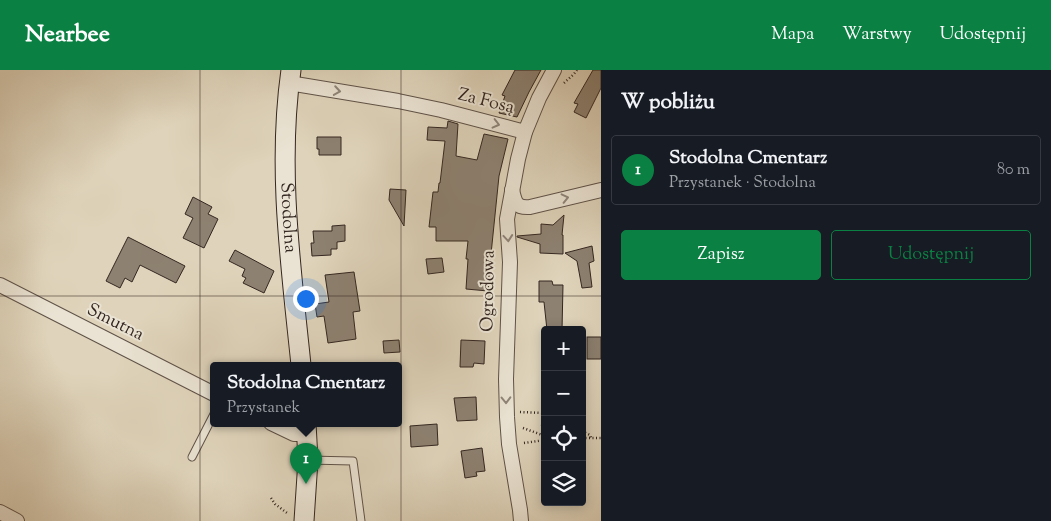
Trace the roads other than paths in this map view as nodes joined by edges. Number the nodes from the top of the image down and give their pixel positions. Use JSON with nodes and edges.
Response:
{"nodes":[{"id":1,"x":554,"y":70,"type":"edge"},
{"id":2,"x":290,"y":77,"type":"edge"},
{"id":3,"x":525,"y":132,"type":"junction"},
{"id":4,"x":512,"y":189,"type":"junction"},
{"id":5,"x":601,"y":190,"type":"edge"},
{"id":6,"x":0,"y":285,"type":"edge"},
{"id":7,"x":301,"y":362,"type":"edge"},
{"id":8,"x":210,"y":392,"type":"edge"},
{"id":9,"x":210,"y":422,"type":"edge"},
{"id":10,"x":279,"y":427,"type":"edge"},
{"id":11,"x":306,"y":428,"type":"edge"},
{"id":12,"x":192,"y":457,"type":"dead end"},
{"id":13,"x":308,"y":460,"type":"junction"},
{"id":14,"x":0,"y":512,"type":"edge"},
{"id":15,"x":297,"y":518,"type":"edge"},
{"id":16,"x":17,"y":521,"type":"edge"},
{"id":17,"x":361,"y":521,"type":"edge"},
{"id":18,"x":521,"y":521,"type":"edge"}],
"edges":[{"from":1,"to":3,"type":"street","name":"Ogrodowa"},
{"from":2,"to":3,"type":"street","name":"Za Fosą","one_way":true},
{"from":2,"to":7,"type":"street","name":"Stodolna"},
{"from":3,"to":4,"type":"street","name":"Ogrodowa"},
{"from":4,"to":5,"type":"street","one_way":true},
{"from":4,"to":18,"type":"street","name":"Ogrodowa","one_way":true},
{"from":6,"to":8,"type":"street","name":"Smutna"},
{"from":9,"to":12,"type":"lane"},
{"from":10,"to":11,"type":"street"},
{"from":11,"to":13,"type":"street"},
{"from":13,"to":15,"type":"street"},
{"from":13,"to":17,"type":"lane"},
{"from":14,"to":16,"type":"street"}]}
